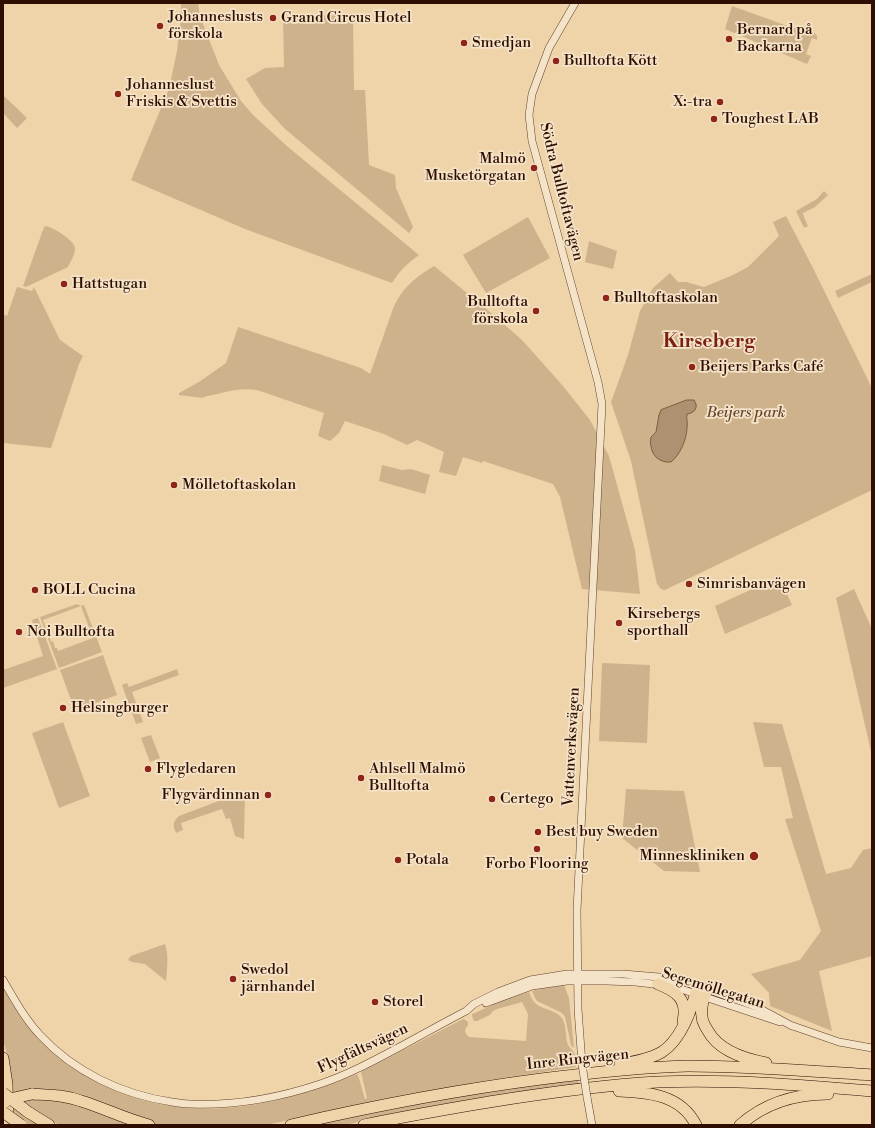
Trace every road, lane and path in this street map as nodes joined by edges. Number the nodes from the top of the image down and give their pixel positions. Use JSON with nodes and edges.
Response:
{"nodes":[{"id":1,"x":575,"y":3,"type":"edge"},
{"id":2,"x":595,"y":371,"type":"joint"},
{"id":3,"x":577,"y":973,"type":"junction"},
{"id":4,"x":3,"y":980,"type":"edge"},
{"id":5,"x":577,"y":981,"type":"junction"},
{"id":6,"x":658,"y":984,"type":"junction"},
{"id":7,"x":701,"y":991,"type":"junction"},
{"id":8,"x":466,"y":1011,"type":"junction"},
{"id":9,"x":679,"y":1033,"type":"junction"},
{"id":10,"x":872,"y":1048,"type":"edge"},
{"id":11,"x":3,"y":1058,"type":"edge"},
{"id":12,"x":822,"y":1072,"type":"junction"},
{"id":13,"x":872,"y":1076,"type":"edge"},
{"id":14,"x":488,"y":1086,"type":"junction"},
{"id":15,"x":872,"y":1091,"type":"edge"},
{"id":16,"x":3,"y":1093,"type":"edge"},
{"id":17,"x":544,"y":1094,"type":"junction"},
{"id":18,"x":872,"y":1095,"type":"edge"},
{"id":19,"x":3,"y":1102,"type":"edge"},
{"id":20,"x":3,"y":1112,"type":"edge"},
{"id":21,"x":8,"y":1125,"type":"edge"},
{"id":22,"x":21,"y":1125,"type":"edge"},
{"id":23,"x":49,"y":1125,"type":"edge"},
{"id":24,"x":148,"y":1125,"type":"edge"},
{"id":25,"x":292,"y":1125,"type":"edge"},
{"id":26,"x":364,"y":1125,"type":"edge"},
{"id":27,"x":592,"y":1125,"type":"edge"},
{"id":28,"x":696,"y":1125,"type":"edge"},
{"id":29,"x":740,"y":1125,"type":"edge"}],
"edges":[{"from":1,"to":2,"type":"street","name":"Södra Bulltoftavägen"},
{"from":2,"to":3,"type":"street","name":"Vattenverksvägen"},
{"from":3,"to":5,"type":"street","name":"Vattenverksvägen"},
{"from":3,"to":7,"type":"street","name":"Segemöllegatan"},
{"from":3,"to":8,"type":"street","name":"Flygfältsvägen"},
{"from":4,"to":8,"type":"street","name":"Flygfältsvägen"},
{"from":5,"to":6,"type":"street","name":"Segemöllegatan"},
{"from":5,"to":8,"type":"street","name":"Flygfältsvägen"},
{"from":5,"to":27,"type":"street","name":"Vattenverksvägen","bridge":true},
{"from":6,"to":7,"type":"street","name":"Segemöllegatan"},
{"from":6,"to":9,"type":"highway"},
{"from":7,"to":9,"type":"highway"},
{"from":7,"to":10,"type":"street","name":"Segemöllegatan"},
{"from":7,"to":12,"type":"highway"},
{"from":9,"to":14,"type":"highway"},
{"from":11,"to":21,"type":"highway"},
{"from":12,"to":13,"type":"highway","name":"Inre Ringvägen"},
{"from":12,"to":14,"type":"highway","name":"Inre Ringvägen"},
{"from":14,"to":25,"type":"highway","name":"Inre Ringvägen"},
{"from":15,"to":17,"type":"highway","name":"Inre Ringvägen"},
{"from":16,"to":23,"type":"highway","bridge":true},
{"from":17,"to":26,"type":"highway","name":"Inre Ringvägen"},
{"from":17,"to":28,"type":"highway"},
{"from":18,"to":29,"type":"highway"},
{"from":19,"to":24,"type":"highway","bridge":true},
{"from":20,"to":22,"type":"highway","bridge":true}]}
